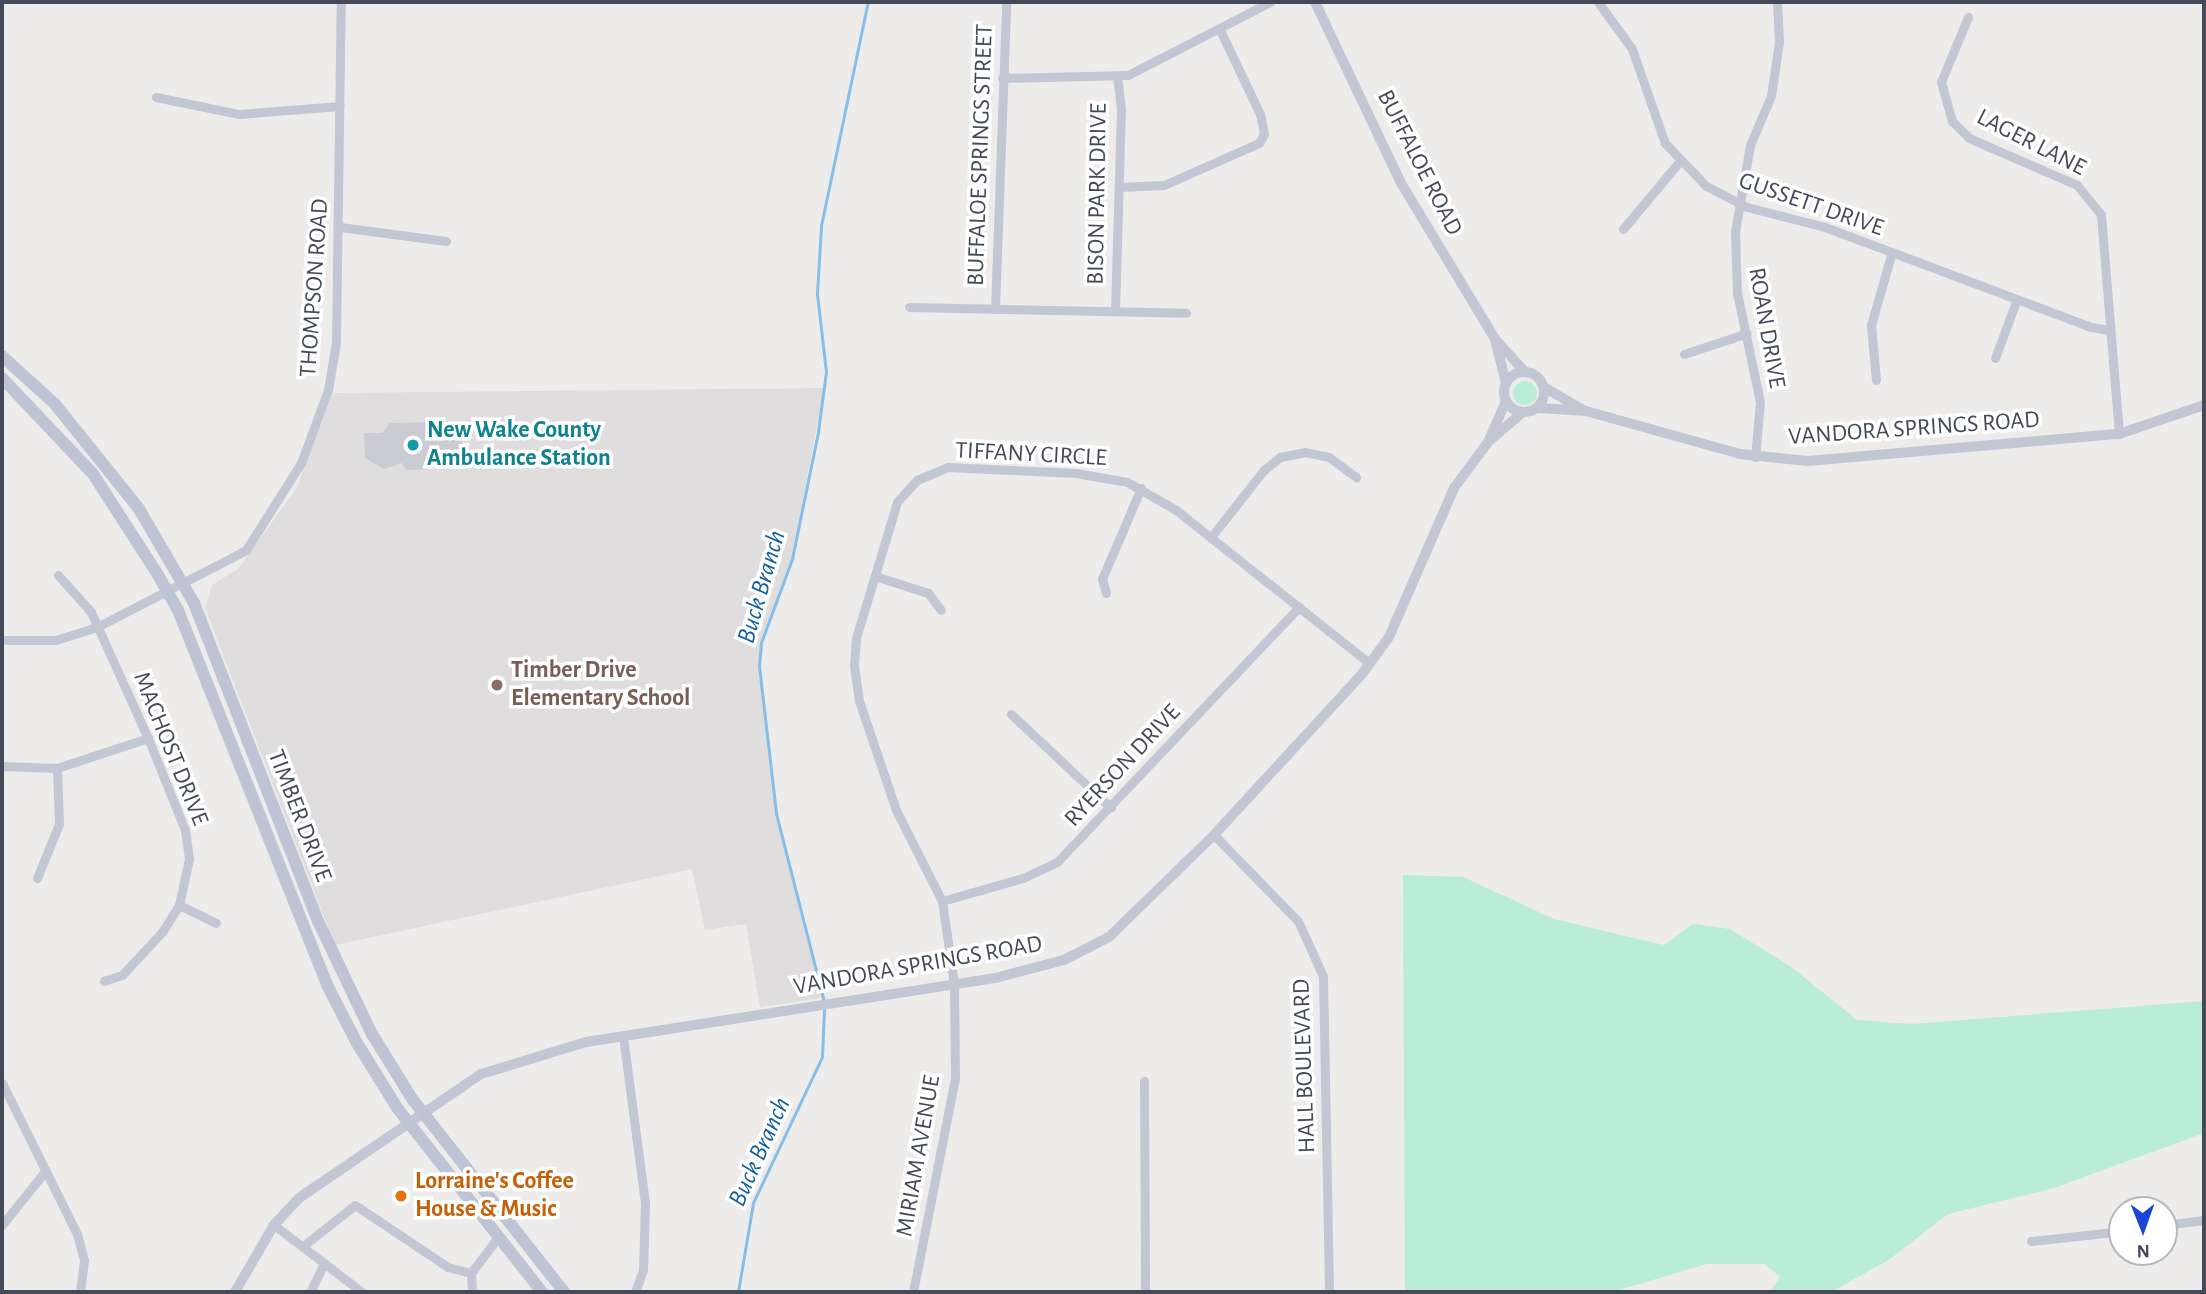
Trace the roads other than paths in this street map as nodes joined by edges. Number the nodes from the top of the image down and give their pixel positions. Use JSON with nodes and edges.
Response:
{"nodes":[{"id":1,"x":341,"y":2,"type":"edge"},
{"id":2,"x":1006,"y":2,"type":"edge"},
{"id":3,"x":1270,"y":2,"type":"edge"},
{"id":4,"x":1315,"y":2,"type":"edge"},
{"id":5,"x":1598,"y":2,"type":"edge"},
{"id":6,"x":1777,"y":2,"type":"edge"},
{"id":7,"x":1968,"y":17,"type":"dead end"},
{"id":8,"x":1219,"y":28,"type":"junction"},
{"id":9,"x":1002,"y":78,"type":"junction"},
{"id":10,"x":1117,"y":78,"type":"junction"},
{"id":11,"x":156,"y":97,"type":"dead end"},
{"id":12,"x":340,"y":106,"type":"junction"},
{"id":13,"x":1679,"y":162,"type":"junction"},
{"id":14,"x":1119,"y":187,"type":"junction"},
{"id":15,"x":1738,"y":203,"type":"junction"},
{"id":16,"x":340,"y":227,"type":"junction"},
{"id":17,"x":1623,"y":229,"type":"dead end"},
{"id":18,"x":446,"y":241,"type":"dead end"},
{"id":19,"x":1892,"y":252,"type":"junction"},
{"id":20,"x":2017,"y":299,"type":"junction"},
{"id":21,"x":909,"y":307,"type":"dead end"},
{"id":22,"x":995,"y":309,"type":"junction"},
{"id":23,"x":1115,"y":311,"type":"junction"},
{"id":24,"x":1186,"y":313,"type":"dead end"},
{"id":25,"x":2110,"y":330,"type":"junction"},
{"id":26,"x":1747,"y":333,"type":"junction"},
{"id":27,"x":1495,"y":339,"type":"junction"},
{"id":28,"x":1684,"y":354,"type":"dead end"},
{"id":29,"x":2,"y":355,"type":"edge"},
{"id":30,"x":1995,"y":358,"type":"dead end"},
{"id":31,"x":1525,"y":372,"type":"junction"},
{"id":32,"x":2,"y":378,"type":"edge"},
{"id":33,"x":1876,"y":380,"type":"dead end"},
{"id":34,"x":1506,"y":383,"type":"junction"},
{"id":35,"x":1544,"y":387,"type":"junction"},
{"id":36,"x":1506,"y":401,"type":"junction"},
{"id":37,"x":2204,"y":404,"type":"edge"},
{"id":38,"x":1538,"y":408,"type":"junction"},
{"id":39,"x":1586,"y":411,"type":"junction"},
{"id":40,"x":1522,"y":413,"type":"junction"},
{"id":41,"x":2119,"y":434,"type":"junction"},
{"id":42,"x":1488,"y":442,"type":"junction"},
{"id":43,"x":1755,"y":457,"type":"junction"},
{"id":44,"x":1356,"y":477,"type":"dead end"},
{"id":45,"x":1141,"y":488,"type":"junction"},
{"id":46,"x":1211,"y":537,"type":"junction"},
{"id":47,"x":58,"y":575,"type":"dead end"},
{"id":48,"x":875,"y":576,"type":"junction"},
{"id":49,"x":184,"y":586,"type":"junction"},
{"id":50,"x":1106,"y":593,"type":"dead end"},
{"id":51,"x":169,"y":594,"type":"junction"},
{"id":52,"x":1300,"y":607,"type":"junction"},
{"id":53,"x":940,"y":610,"type":"dead end"},
{"id":54,"x":97,"y":626,"type":"junction"},
{"id":55,"x":2,"y":640,"type":"edge"},
{"id":56,"x":1369,"y":663,"type":"junction"},
{"id":57,"x":1011,"y":714,"type":"dead end"},
{"id":58,"x":148,"y":738,"type":"junction"},
{"id":59,"x":2,"y":765,"type":"edge"},
{"id":60,"x":57,"y":768,"type":"junction"},
{"id":61,"x":1111,"y":808,"type":"junction"},
{"id":62,"x":1214,"y":835,"type":"junction"},
{"id":63,"x":37,"y":878,"type":"dead end"},
{"id":64,"x":942,"y":901,"type":"junction"},
{"id":65,"x":179,"y":905,"type":"junction"},
{"id":66,"x":216,"y":923,"type":"dead end"},
{"id":67,"x":104,"y":982,"type":"dead end"},
{"id":68,"x":954,"y":984,"type":"junction"},
{"id":69,"x":623,"y":1036,"type":"junction"},
{"id":70,"x":1144,"y":1081,"type":"dead end"},
{"id":71,"x":2,"y":1083,"type":"edge"},
{"id":72,"x":421,"y":1111,"type":"junction"},
{"id":73,"x":407,"y":1120,"type":"junction"},
{"id":74,"x":46,"y":1170,"type":"junction"},
{"id":75,"x":2204,"y":1220,"type":"edge"},
{"id":76,"x":2178,"y":1223,"type":"edge"},
{"id":77,"x":2,"y":1225,"type":"edge"},
{"id":78,"x":274,"y":1225,"type":"junction"},
{"id":79,"x":2108,"y":1233,"type":"edge"},
{"id":80,"x":499,"y":1236,"type":"junction"},
{"id":81,"x":2031,"y":1241,"type":"dead end"},
{"id":82,"x":303,"y":1246,"type":"junction"},
{"id":83,"x":324,"y":1263,"type":"junction"},
{"id":84,"x":471,"y":1273,"type":"junction"},
{"id":85,"x":80,"y":1292,"type":"edge"},
{"id":86,"x":235,"y":1292,"type":"edge"},
{"id":87,"x":310,"y":1292,"type":"edge"},
{"id":88,"x":362,"y":1292,"type":"edge"},
{"id":89,"x":472,"y":1292,"type":"edge"},
{"id":90,"x":542,"y":1292,"type":"edge"},
{"id":91,"x":564,"y":1292,"type":"edge"},
{"id":92,"x":635,"y":1292,"type":"edge"},
{"id":93,"x":913,"y":1292,"type":"edge"},
{"id":94,"x":1145,"y":1292,"type":"edge"},
{"id":95,"x":1329,"y":1292,"type":"edge"}],
"edges":[{"from":1,"to":12,"type":"street","name":"THOMPSON ROAD"},
{"from":2,"to":9,"type":"street","name":"BUFFALOE SPRINGS STREET"},
{"from":3,"to":8,"type":"street"},
{"from":4,"to":27,"type":"street","name":"BUFFALOE ROAD"},
{"from":5,"to":13,"type":"street","name":"GUSSETT DRIVE"},
{"from":6,"to":15,"type":"street","name":"ROAN DRIVE"},
{"from":7,"to":25,"type":"street","name":"LAGER LANE"},
{"from":8,"to":10,"type":"street"},
{"from":8,"to":14,"type":"street"},
{"from":9,"to":10,"type":"street"},
{"from":9,"to":22,"type":"street","name":"BUFFALOE SPRINGS STREET"},
{"from":10,"to":14,"type":"street","name":"BISON PARK DRIVE"},
{"from":11,"to":12,"type":"street"},
{"from":12,"to":16,"type":"street","name":"THOMPSON ROAD"},
{"from":13,"to":15,"type":"street","name":"GUSSETT DRIVE"},
{"from":13,"to":17,"type":"street"},
{"from":14,"to":23,"type":"street","name":"BISON PARK DRIVE"},
{"from":15,"to":19,"type":"street","name":"GUSSETT DRIVE"},
{"from":15,"to":26,"type":"street","name":"ROAN DRIVE"},
{"from":16,"to":18,"type":"street"},
{"from":16,"to":49,"type":"street","name":"THOMPSON ROAD"},
{"from":19,"to":20,"type":"street","name":"GUSSETT DRIVE"},
{"from":19,"to":33,"type":"street"},
{"from":20,"to":25,"type":"street","name":"GUSSETT DRIVE"},
{"from":20,"to":30,"type":"street"},
{"from":21,"to":22,"type":"street"},
{"from":22,"to":23,"type":"street"},
{"from":23,"to":24,"type":"street"},
{"from":25,"to":41,"type":"street","name":"LAGER LANE"},
{"from":26,"to":28,"type":"street"},
{"from":26,"to":43,"type":"street","name":"ROAN DRIVE"},
{"from":27,"to":31,"type":"street","name":"BUFFALOE ROAD"},
{"from":27,"to":34,"type":"street","name":"BUFFALOE ROAD"},
{"from":29,"to":49,"type":"main road","name":"TIMBER DRIVE"},
{"from":31,"to":34,"type":"street"},
{"from":31,"to":35,"type":"street"},
{"from":32,"to":51,"type":"main road","name":"TIMBER DRIVE"},
{"from":34,"to":36,"type":"street"},
{"from":35,"to":38,"type":"street"},
{"from":35,"to":39,"type":"street","name":"VANDORA SPRINGS ROAD"},
{"from":36,"to":40,"type":"street"},
{"from":36,"to":42,"type":"street","name":"VANDORA SPRINGS ROAD"},
{"from":37,"to":41,"type":"street","name":"VANDORA SPRINGS ROAD"},
{"from":38,"to":39,"type":"street","name":"VANDORA SPRINGS ROAD"},
{"from":38,"to":40,"type":"street"},
{"from":39,"to":43,"type":"street","name":"VANDORA SPRINGS ROAD"},
{"from":40,"to":42,"type":"street","name":"VANDORA SPRINGS ROAD"},
{"from":41,"to":43,"type":"street","name":"VANDORA SPRINGS ROAD"},
{"from":42,"to":56,"type":"street","name":"VANDORA SPRINGS ROAD"},
{"from":44,"to":46,"type":"street"},
{"from":45,"to":46,"type":"street","name":"TIFFANY CIRCLE"},
{"from":45,"to":48,"type":"street","name":"TIFFANY CIRCLE"},
{"from":45,"to":50,"type":"street"},
{"from":46,"to":52,"type":"street","name":"TIFFANY CIRCLE"},
{"from":47,"to":54,"type":"street","name":"MACHOST DRIVE"},
{"from":48,"to":53,"type":"street"},
{"from":48,"to":64,"type":"street","name":"TIFFANY CIRCLE"},
{"from":49,"to":51,"type":"street","name":"THOMPSON ROAD"},
{"from":49,"to":72,"type":"main road","name":"TIMBER DRIVE"},
{"from":51,"to":54,"type":"street","name":"THOMPSON ROAD"},
{"from":51,"to":73,"type":"main road","name":"TIMBER DRIVE"},
{"from":52,"to":56,"type":"street","name":"TIFFANY CIRCLE"},
{"from":52,"to":61,"type":"street","name":"RYERSON DRIVE"},
{"from":54,"to":55,"type":"street","name":"THOMPSON ROAD"},
{"from":54,"to":58,"type":"street","name":"MACHOST DRIVE"},
{"from":56,"to":62,"type":"street","name":"VANDORA SPRINGS ROAD"},
{"from":57,"to":61,"type":"street"},
{"from":58,"to":60,"type":"street"},
{"from":58,"to":65,"type":"street","name":"MACHOST DRIVE"},
{"from":59,"to":60,"type":"street"},
{"from":60,"to":63,"type":"street"},
{"from":61,"to":64,"type":"street","name":"RYERSON DRIVE"},
{"from":62,"to":68,"type":"street","name":"VANDORA SPRINGS ROAD"},
{"from":62,"to":95,"type":"street","name":"HALL BOULEVARD"},
{"from":64,"to":68,"type":"street","name":"TIFFANY CIRCLE"},
{"from":65,"to":66,"type":"street"},
{"from":65,"to":67,"type":"street","name":"MACHOST DRIVE"},
{"from":68,"to":69,"type":"street","name":"VANDORA SPRINGS ROAD"},
{"from":68,"to":93,"type":"street","name":"MIRIAM AVENUE"},
{"from":69,"to":72,"type":"street","name":"VANDORA SPRINGS ROAD"},
{"from":69,"to":92,"type":"street"},
{"from":70,"to":94,"type":"street"},
{"from":71,"to":74,"type":"street"},
{"from":72,"to":73,"type":"street","name":"VANDORA SPRINGS ROAD"},
{"from":72,"to":91,"type":"main road","name":"TIMBER DRIVE"},
{"from":73,"to":78,"type":"street","name":"VANDORA SPRINGS ROAD"},
{"from":73,"to":80,"type":"main road","name":"TIMBER DRIVE"},
{"from":74,"to":77,"type":"street"},
{"from":74,"to":85,"type":"street"},
{"from":75,"to":76,"type":"street"},
{"from":78,"to":82,"type":"street"},
{"from":78,"to":86,"type":"street","name":"VANDORA SPRINGS ROAD"},
{"from":79,"to":81,"type":"street"},
{"from":80,"to":84,"type":"street"},
{"from":80,"to":90,"type":"main road","name":"TIMBER DRIVE"},
{"from":82,"to":83,"type":"street"},
{"from":82,"to":84,"type":"street"},
{"from":83,"to":87,"type":"street"},
{"from":83,"to":88,"type":"street"},
{"from":84,"to":89,"type":"street"}]}
